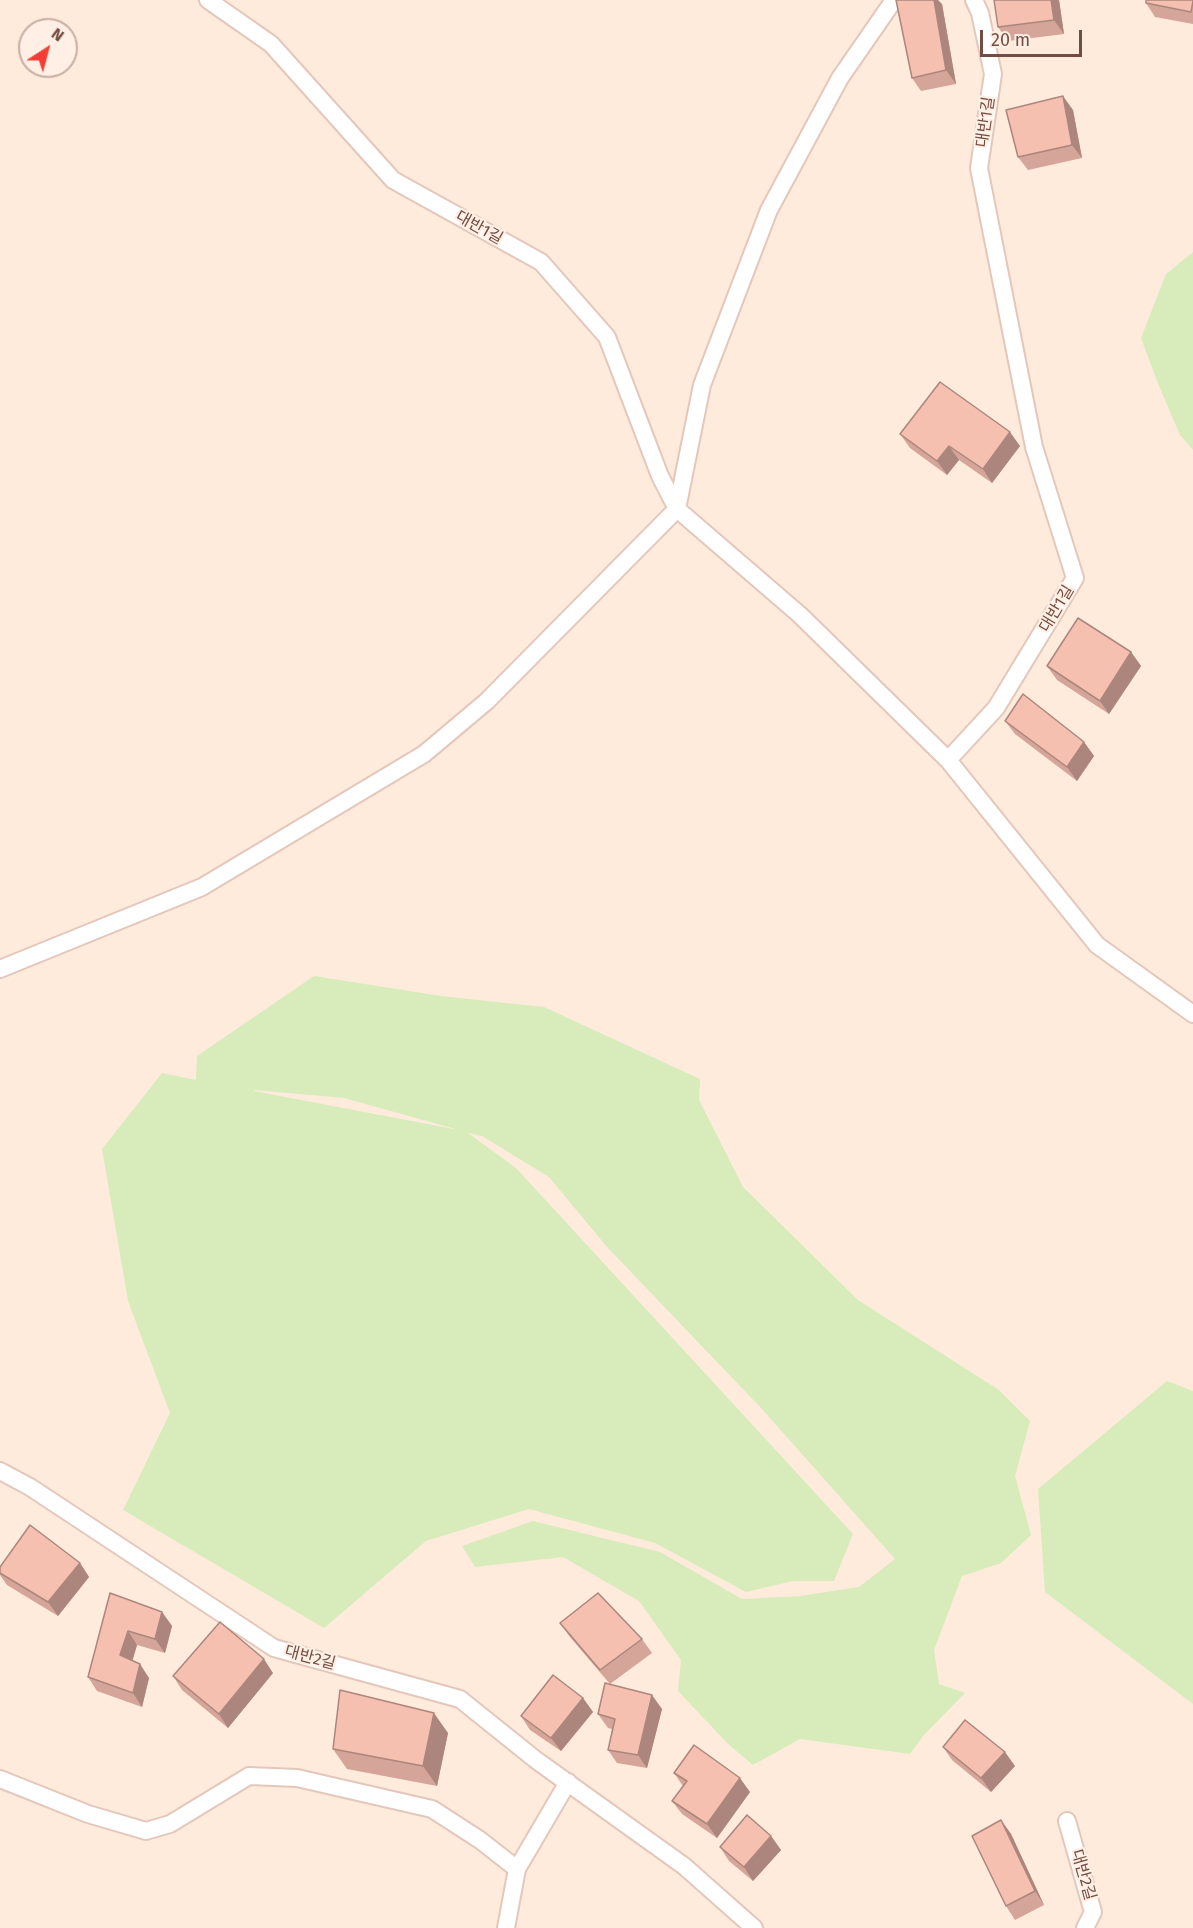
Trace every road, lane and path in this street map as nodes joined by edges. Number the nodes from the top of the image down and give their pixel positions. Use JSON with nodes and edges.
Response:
{"nodes":[{"id":1,"x":208,"y":0,"type":"edge"},
{"id":2,"x":894,"y":0,"type":"edge"},
{"id":3,"x":974,"y":0,"type":"edge"},
{"id":4,"x":677,"y":509,"type":"junction"},
{"id":5,"x":948,"y":760,"type":"junction"},
{"id":6,"x":0,"y":969,"type":"edge"},
{"id":7,"x":1193,"y":1014,"type":"edge"},
{"id":8,"x":0,"y":1471,"type":"edge"},
{"id":9,"x":0,"y":1779,"type":"edge"},
{"id":10,"x":568,"y":1782,"type":"junction"},
{"id":11,"x":1067,"y":1821,"type":"dead end"},
{"id":12,"x":517,"y":1869,"type":"junction"},
{"id":13,"x":506,"y":1928,"type":"edge"},
{"id":14,"x":754,"y":1928,"type":"edge"},
{"id":15,"x":1085,"y":1928,"type":"edge"}],
"edges":[{"from":1,"to":4,"type":"lane","name":"대반1길"},
{"from":2,"to":4,"type":"lane"},
{"from":3,"to":5,"type":"lane","name":"대반1길"},
{"from":4,"to":5,"type":"lane","name":"대반1길"},
{"from":4,"to":6,"type":"lane"},
{"from":5,"to":7,"type":"lane"},
{"from":8,"to":10,"type":"lane","name":"대반2길"},
{"from":9,"to":12,"type":"lane"},
{"from":10,"to":12,"type":"lane"},
{"from":10,"to":14,"type":"lane","name":"대반2길"},
{"from":11,"to":15,"type":"lane","name":"대반2길"},
{"from":12,"to":13,"type":"lane"}]}
